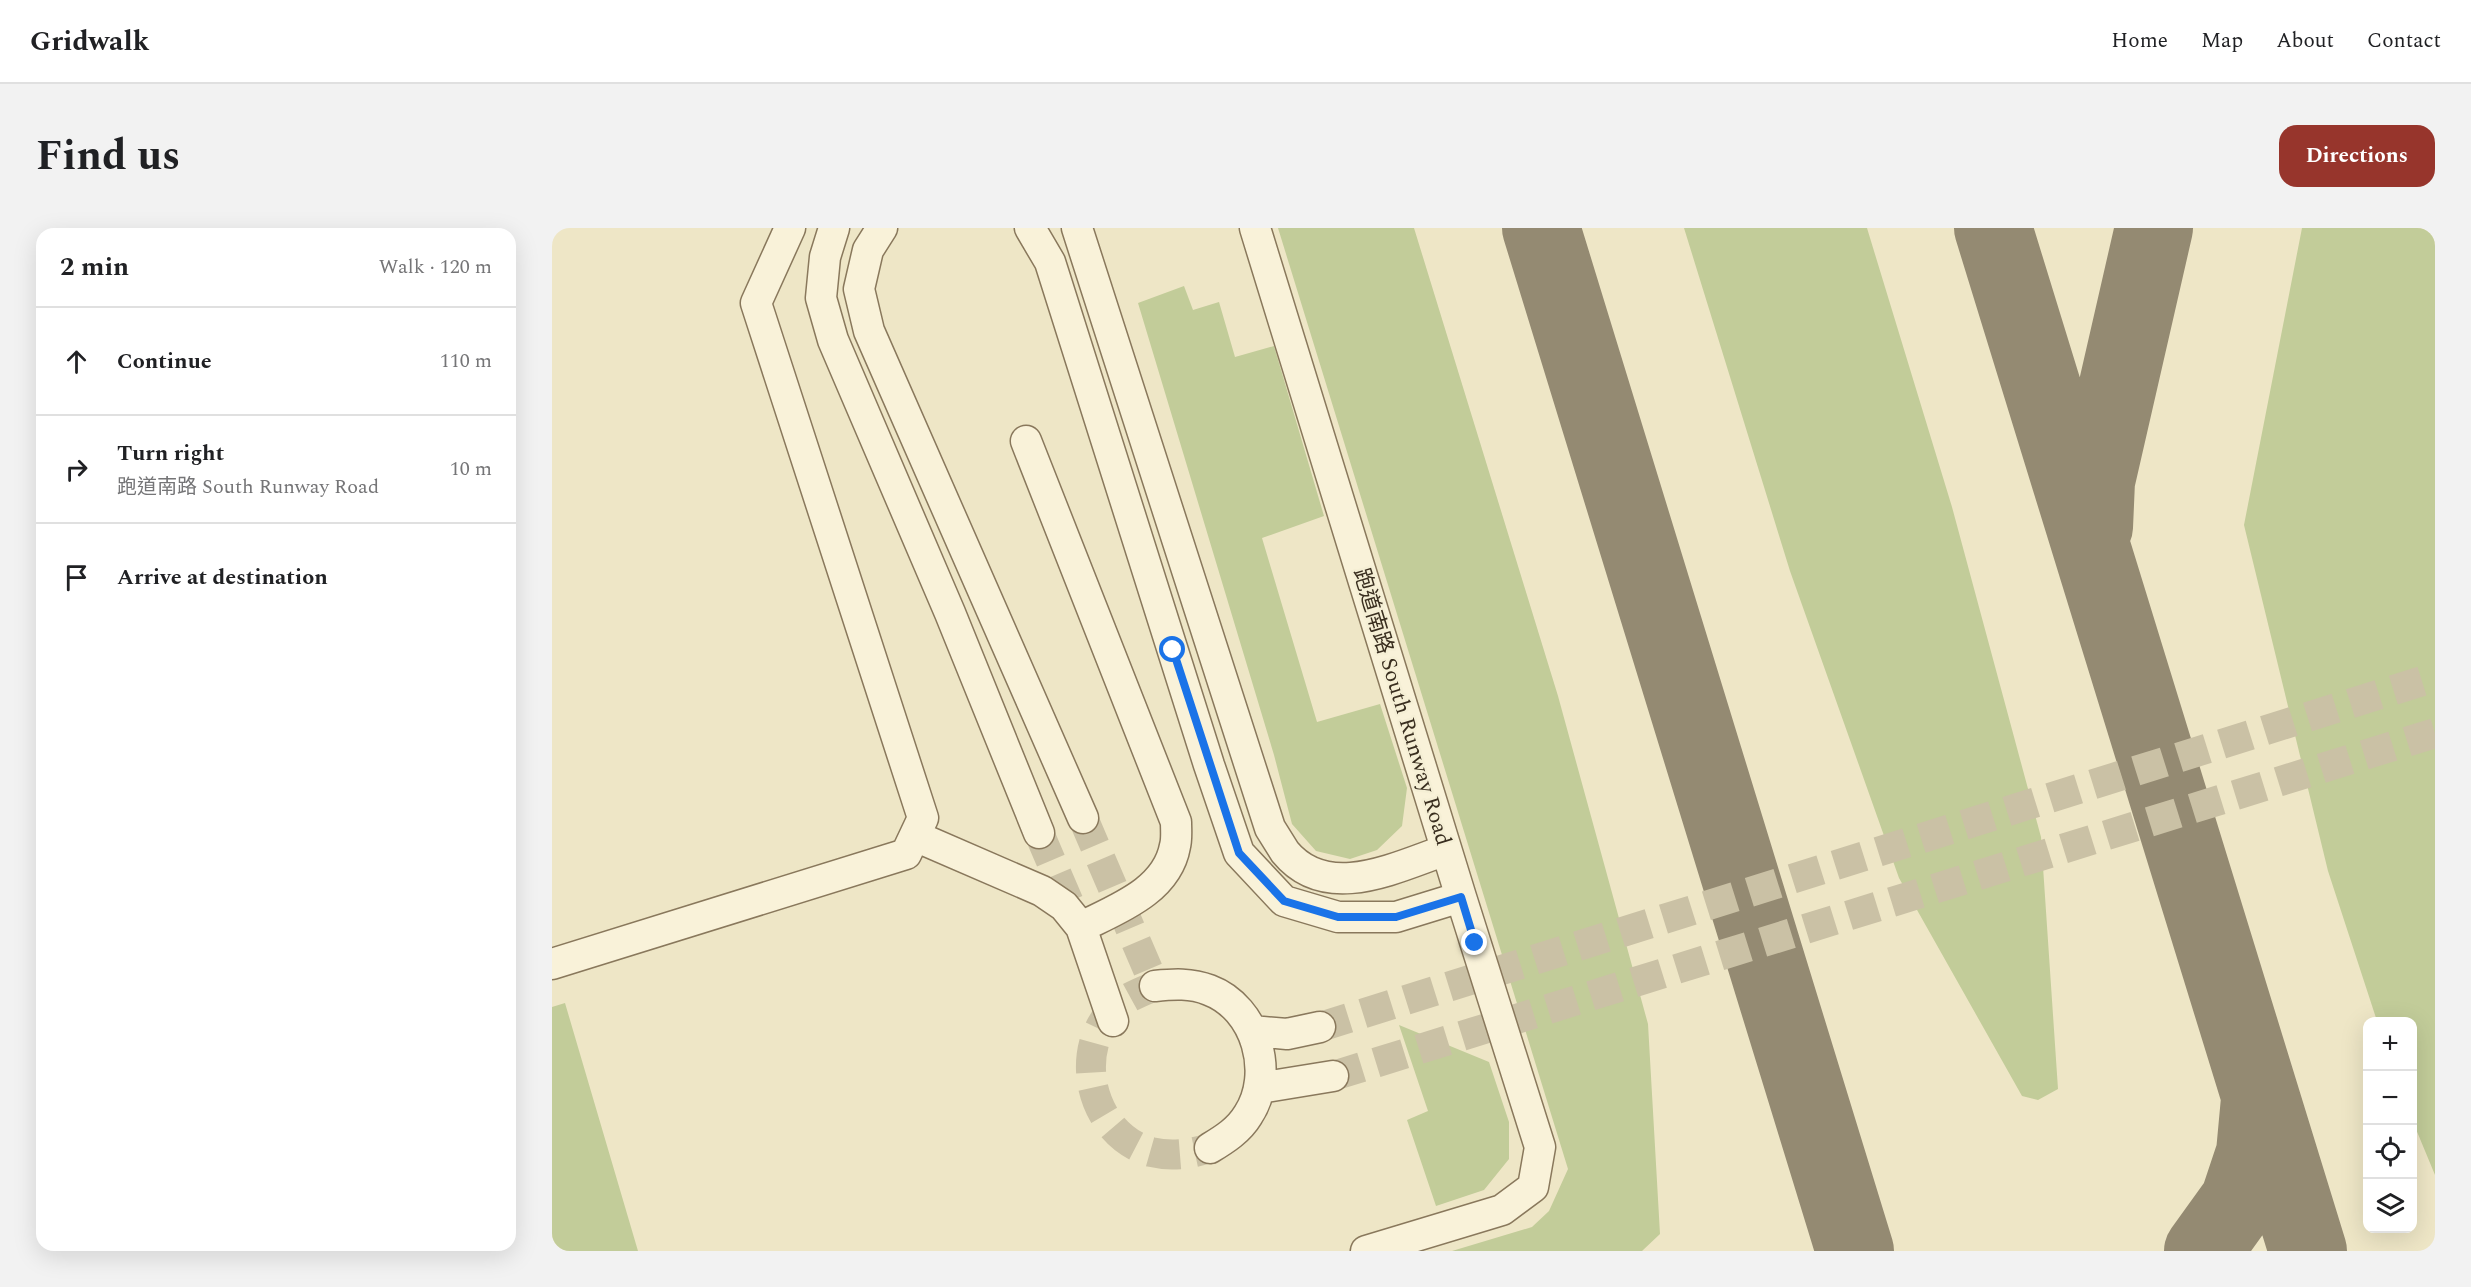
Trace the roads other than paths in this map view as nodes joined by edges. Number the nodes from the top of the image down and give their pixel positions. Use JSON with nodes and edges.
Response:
{"nodes":[{"id":1,"x":790,"y":228,"type":"edge"},
{"id":2,"x":834,"y":228,"type":"edge"},
{"id":3,"x":882,"y":228,"type":"edge"},
{"id":4,"x":1030,"y":228,"type":"edge"},
{"id":5,"x":1077,"y":228,"type":"edge"},
{"id":6,"x":1255,"y":228,"type":"edge"},
{"id":7,"x":1026,"y":441,"type":"dead end"},
{"id":8,"x":1083,"y":818,"type":"tunnel mouth"},
{"id":9,"x":1039,"y":833,"type":"tunnel mouth"},
{"id":10,"x":915,"y":836,"type":"junction"},
{"id":11,"x":1446,"y":850,"type":"junction"},
{"id":12,"x":1461,"y":897,"type":"junction"},
{"id":13,"x":1081,"y":927,"type":"junction"},
{"id":14,"x":552,"y":964,"type":"edge"},
{"id":15,"x":1155,"y":986,"type":"dead end"},
{"id":16,"x":1113,"y":1021,"type":"dead end"},
{"id":17,"x":1320,"y":1028,"type":"tunnel mouth"},
{"id":18,"x":1252,"y":1030,"type":"junction"},
{"id":19,"x":1333,"y":1076,"type":"tunnel mouth"},
{"id":20,"x":1259,"y":1088,"type":"junction"},
{"id":21,"x":1210,"y":1148,"type":"tunnel mouth"},
{"id":22,"x":1366,"y":1251,"type":"edge"}],
"edges":[{"from":1,"to":10,"type":"lane"},
{"from":2,"to":9,"type":"lane"},
{"from":3,"to":8,"type":"lane"},
{"from":4,"to":12,"type":"lane"},
{"from":5,"to":11,"type":"lane"},
{"from":6,"to":11,"type":"lane","name":"跑道南路 South Runway Road"},
{"from":7,"to":13,"type":"lane"},
{"from":10,"to":13,"type":"lane"},
{"from":10,"to":14,"type":"lane"},
{"from":11,"to":12,"type":"lane","name":"跑道南路 South Runway Road"},
{"from":12,"to":22,"type":"lane","name":"跑道南路 South Runway Road"},
{"from":13,"to":16,"type":"lane"},
{"from":15,"to":18,"type":"lane"},
{"from":17,"to":18,"type":"lane"},
{"from":18,"to":20,"type":"lane"},
{"from":19,"to":20,"type":"lane"},
{"from":20,"to":21,"type":"lane"}]}
